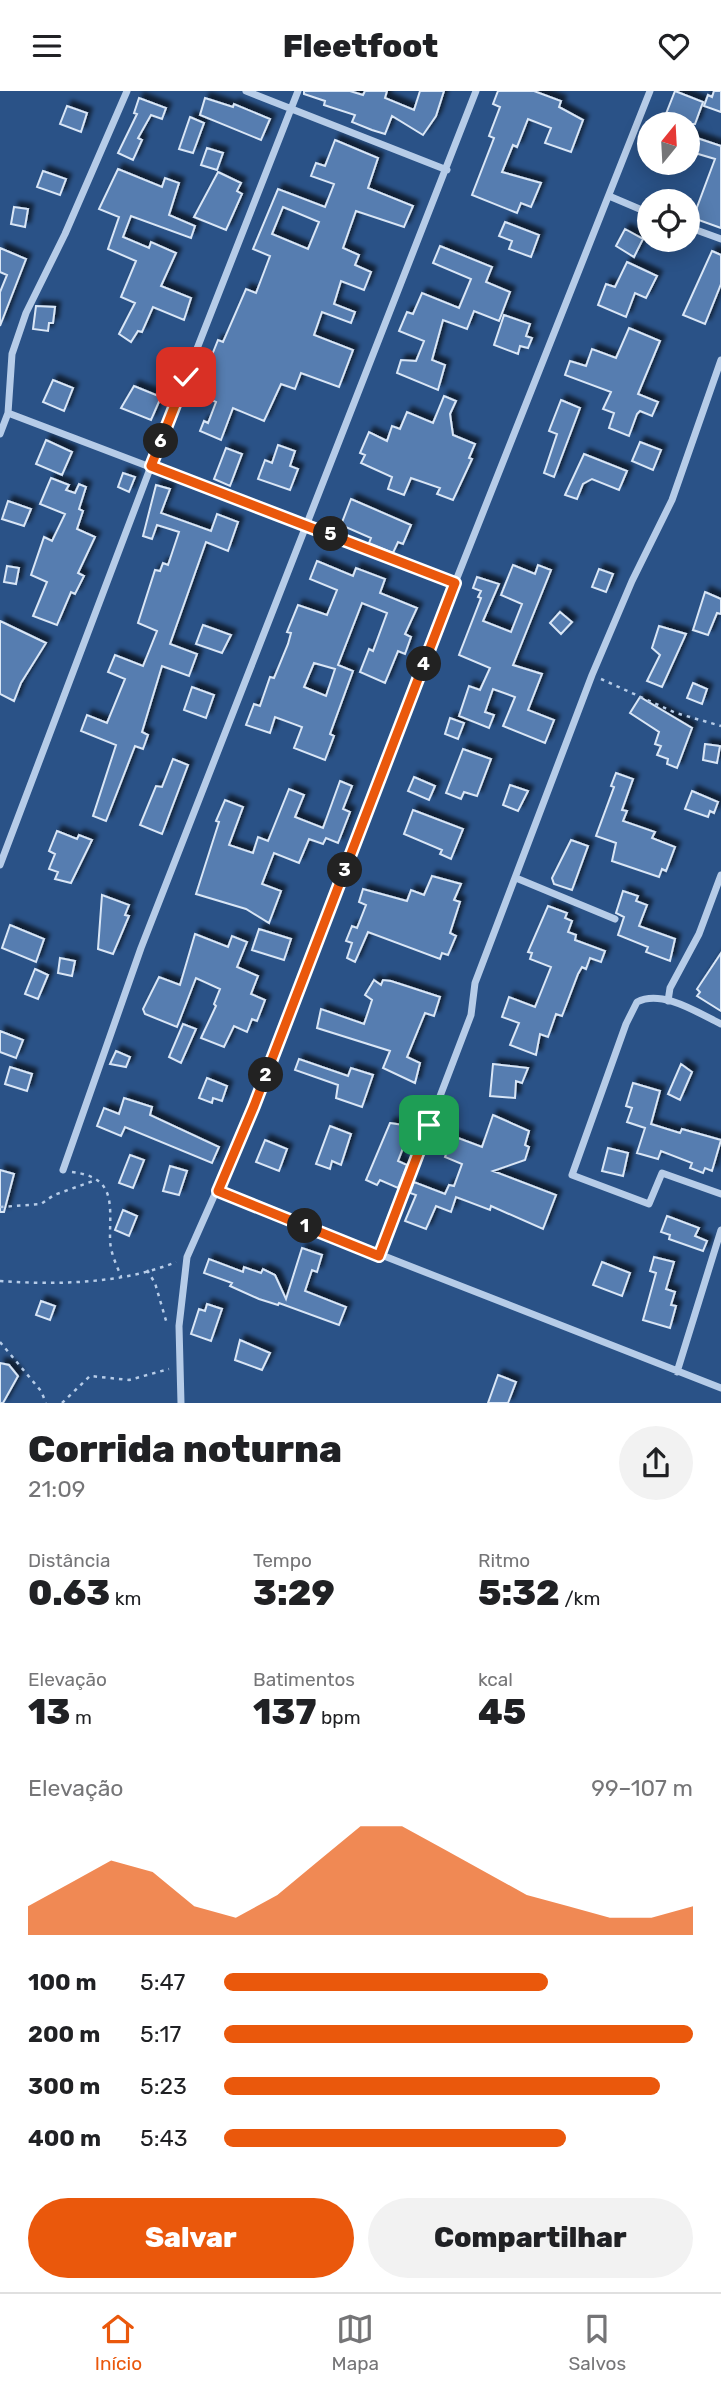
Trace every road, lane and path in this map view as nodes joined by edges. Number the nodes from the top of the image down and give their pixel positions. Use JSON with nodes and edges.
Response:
{"nodes":[{"id":1,"x":126,"y":91,"type":"edge"},
{"id":2,"x":246,"y":91,"type":"edge"},
{"id":3,"x":298,"y":91,"type":"edge"},
{"id":4,"x":477,"y":91,"type":"edge"},
{"id":5,"x":650,"y":91,"type":"edge"},
{"id":6,"x":291,"y":109,"type":"junction"},
{"id":7,"x":447,"y":170,"type":"junction"},
{"id":8,"x":609,"y":196,"type":"junction"},
{"id":9,"x":637,"y":208,"type":"edge"},
{"id":10,"x":700,"y":231,"type":"edge"},
{"id":11,"x":721,"y":239,"type":"edge"},
{"id":12,"x":721,"y":360,"type":"edge"},
{"id":13,"x":0,"y":370,"type":"edge"},
{"id":14,"x":9,"y":374,"type":"junction"},
{"id":15,"x":8,"y":413,"type":"junction"},
{"id":16,"x":0,"y":434,"type":"edge"},
{"id":17,"x":151,"y":466,"type":"junction"},
{"id":18,"x":308,"y":526,"type":"junction"},
{"id":19,"x":455,"y":583,"type":"junction"},
{"id":20,"x":592,"y":675,"type":"junction"},
{"id":21,"x":721,"y":726,"type":"edge"},
{"id":22,"x":0,"y":865,"type":"edge"},
{"id":23,"x":721,"y":875,"type":"edge"},
{"id":24,"x":516,"y":878,"type":"junction"},
{"id":25,"x":615,"y":919,"type":"dead end"},
{"id":26,"x":668,"y":1001,"type":"junction"},
{"id":27,"x":721,"y":1024,"type":"edge"},
{"id":28,"x":63,"y":1170,"type":"joint"},
{"id":29,"x":97,"y":1180,"type":"junction"},
{"id":30,"x":218,"y":1191,"type":"junction"},
{"id":31,"x":721,"y":1194,"type":"edge"},
{"id":32,"x":0,"y":1207,"type":"edge"},
{"id":33,"x":721,"y":1230,"type":"edge"},
{"id":34,"x":379,"y":1256,"type":"junction"},
{"id":35,"x":187,"y":1257,"type":"junction"},
{"id":36,"x":147,"y":1270,"type":"junction"},
{"id":37,"x":121,"y":1276,"type":"junction"},
{"id":38,"x":0,"y":1281,"type":"edge"},
{"id":39,"x":168,"y":1328,"type":"dead end"},
{"id":40,"x":0,"y":1342,"type":"edge"},
{"id":41,"x":178,"y":1366,"type":"junction"},
{"id":42,"x":677,"y":1372,"type":"junction"},
{"id":43,"x":721,"y":1388,"type":"edge"},
{"id":44,"x":46,"y":1403,"type":"edge"},
{"id":45,"x":62,"y":1403,"type":"edge"},
{"id":46,"x":181,"y":1403,"type":"edge"}],
"edges":[{"from":1,"to":14,"type":"street"},
{"from":2,"to":6,"type":"street"},
{"from":3,"to":6,"type":"street"},
{"from":4,"to":7,"type":"street"},
{"from":5,"to":8,"type":"street"},
{"from":6,"to":7,"type":"street"},
{"from":6,"to":17,"type":"street"},
{"from":7,"to":18,"type":"street"},
{"from":8,"to":9,"type":"street"},
{"from":8,"to":19,"type":"street"},
{"from":10,"to":11,"type":"street"},
{"from":12,"to":20,"type":"street"},
{"from":13,"to":14,"type":"street"},
{"from":14,"to":15,"type":"street"},
{"from":15,"to":16,"type":"street"},
{"from":15,"to":17,"type":"street"},
{"from":17,"to":18,"type":"street"},
{"from":17,"to":22,"type":"street"},
{"from":18,"to":19,"type":"street"},
{"from":18,"to":28,"type":"street"},
{"from":19,"to":30,"type":"street"},
{"from":20,"to":21,"type":"path"},
{"from":20,"to":24,"type":"street"},
{"from":23,"to":26,"type":"street"},
{"from":24,"to":25,"type":"street"},
{"from":24,"to":34,"type":"street"},
{"from":26,"to":27,"type":"street"},
{"from":26,"to":31,"type":"street"},
{"from":28,"to":29,"type":"path"},
{"from":29,"to":32,"type":"path"},
{"from":29,"to":37,"type":"path"},
{"from":30,"to":34,"type":"street"},
{"from":30,"to":35,"type":"street"},
{"from":33,"to":42,"type":"street"},
{"from":34,"to":42,"type":"street"},
{"from":35,"to":36,"type":"path"},
{"from":35,"to":41,"type":"street"},
{"from":36,"to":37,"type":"path"},
{"from":36,"to":39,"type":"path"},
{"from":37,"to":38,"type":"path"},
{"from":40,"to":44,"type":"path"},
{"from":41,"to":45,"type":"path"},
{"from":41,"to":46,"type":"street"},
{"from":42,"to":43,"type":"street"}]}
